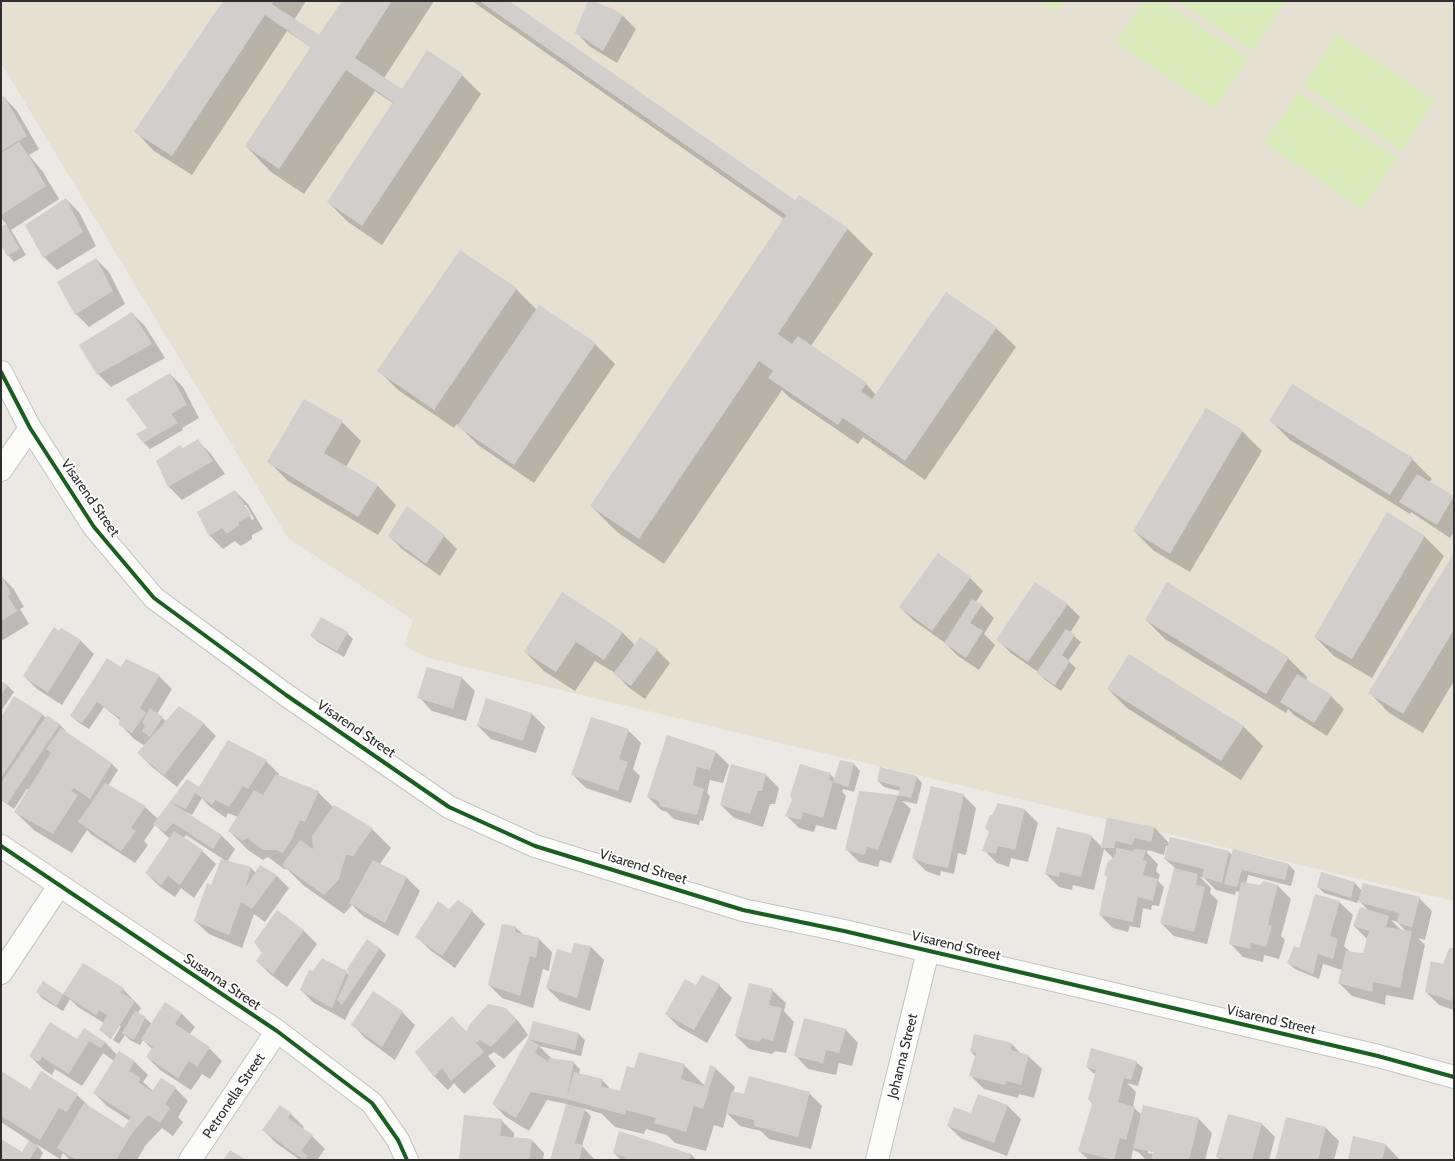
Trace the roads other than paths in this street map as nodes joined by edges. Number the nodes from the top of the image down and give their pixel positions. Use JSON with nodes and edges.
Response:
{"nodes":[{"id":1,"x":1,"y":372,"type":"edge"},
{"id":2,"x":30,"y":428,"type":"junction"},
{"id":3,"x":1,"y":470,"type":"edge"},
{"id":4,"x":1,"y":846,"type":"edge"},
{"id":5,"x":59,"y":886,"type":"junction"},
{"id":6,"x":928,"y":951,"type":"junction"},
{"id":7,"x":1,"y":973,"type":"edge"},
{"id":8,"x":277,"y":1031,"type":"junction"},
{"id":9,"x":1454,"y":1077,"type":"edge"},
{"id":10,"x":190,"y":1160,"type":"edge"},
{"id":11,"x":407,"y":1160,"type":"edge"},
{"id":12,"x":877,"y":1160,"type":"edge"}],
"edges":[{"from":1,"to":2,"type":"street","name":"Visarend Street"},
{"from":2,"to":3,"type":"street"},
{"from":2,"to":6,"type":"street","name":"Visarend Street"},
{"from":4,"to":5,"type":"street","name":"Susanna Street"},
{"from":5,"to":7,"type":"street"},
{"from":5,"to":8,"type":"street","name":"Susanna Street"},
{"from":6,"to":9,"type":"street","name":"Visarend Street"},
{"from":6,"to":12,"type":"street","name":"Johanna Street"},
{"from":8,"to":10,"type":"street","name":"Petronella Street"},
{"from":8,"to":11,"type":"street","name":"Susanna Street"}]}
